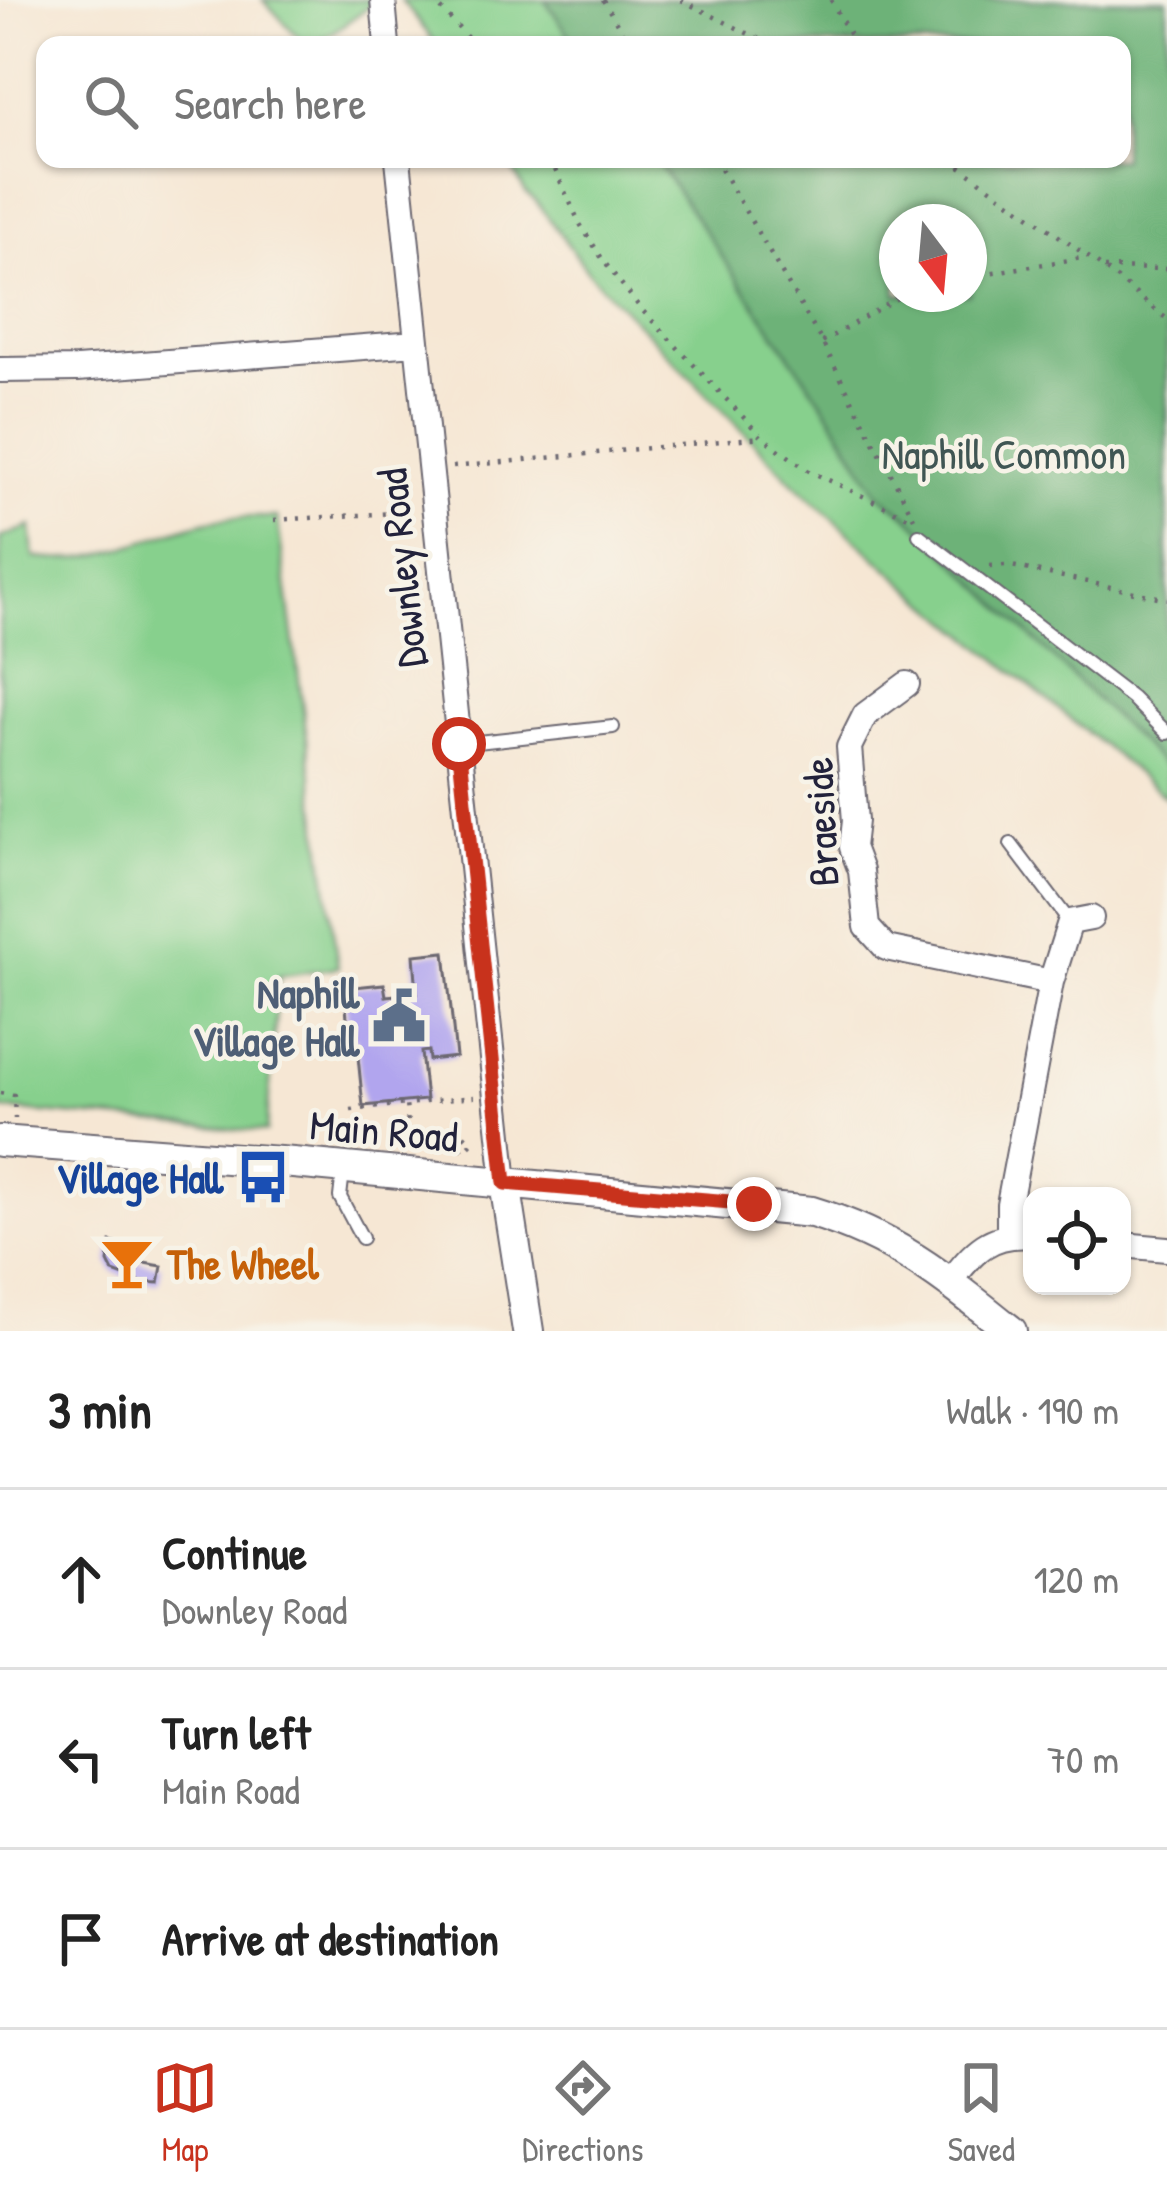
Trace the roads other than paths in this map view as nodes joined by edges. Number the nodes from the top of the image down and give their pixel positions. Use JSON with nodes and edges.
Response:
{"nodes":[{"id":1,"x":383,"y":0,"type":"edge"},
{"id":2,"x":386,"y":36,"type":"edge"},
{"id":3,"x":399,"y":168,"type":"edge"},
{"id":4,"x":416,"y":343,"type":"junction"},
{"id":5,"x":0,"y":370,"type":"edge"},
{"id":6,"x":919,"y":535,"type":"dead end"},
{"id":7,"x":908,"y":684,"type":"dead end"},
{"id":8,"x":613,"y":727,"type":"dead end"},
{"id":9,"x":1167,"y":733,"type":"edge"},
{"id":10,"x":459,"y":744,"type":"junction"},
{"id":11,"x":1011,"y":844,"type":"dead end"},
{"id":12,"x":1080,"y":920,"type":"joint"},
{"id":13,"x":1051,"y":982,"type":"junction"},
{"id":14,"x":0,"y":1141,"type":"edge"},
{"id":15,"x":344,"y":1169,"type":"junction"},
{"id":16,"x":505,"y":1183,"type":"junction"},
{"id":17,"x":1020,"y":1235,"type":"edge"},
{"id":18,"x":362,"y":1238,"type":"dead end"},
{"id":19,"x":1131,"y":1246,"type":"edge"},
{"id":20,"x":1167,"y":1249,"type":"edge"},
{"id":21,"x":950,"y":1282,"type":"junction"},
{"id":22,"x":528,"y":1331,"type":"edge"},
{"id":23,"x":1011,"y":1331,"type":"edge"}],
"edges":[{"from":1,"to":2,"type":"street"},
{"from":3,"to":4,"type":"street","name":"Downley Road"},
{"from":4,"to":5,"type":"street"},
{"from":4,"to":10,"type":"street","name":"Downley Road"},
{"from":6,"to":9,"type":"lane"},
{"from":7,"to":13,"type":"street","name":"Braeside"},
{"from":8,"to":10,"type":"lane"},
{"from":10,"to":16,"type":"street","name":"Downley Road"},
{"from":11,"to":12,"type":"lane"},
{"from":12,"to":13,"type":"street"},
{"from":13,"to":17,"type":"street"},
{"from":14,"to":15,"type":"street","name":"Main Road"},
{"from":15,"to":16,"type":"street","name":"Main Road"},
{"from":15,"to":18,"type":"lane"},
{"from":16,"to":21,"type":"street","name":"Main Road"},
{"from":16,"to":22,"type":"street"},
{"from":17,"to":21,"type":"street"},
{"from":19,"to":20,"type":"street"},
{"from":21,"to":23,"type":"street","name":"Main Road"}]}
